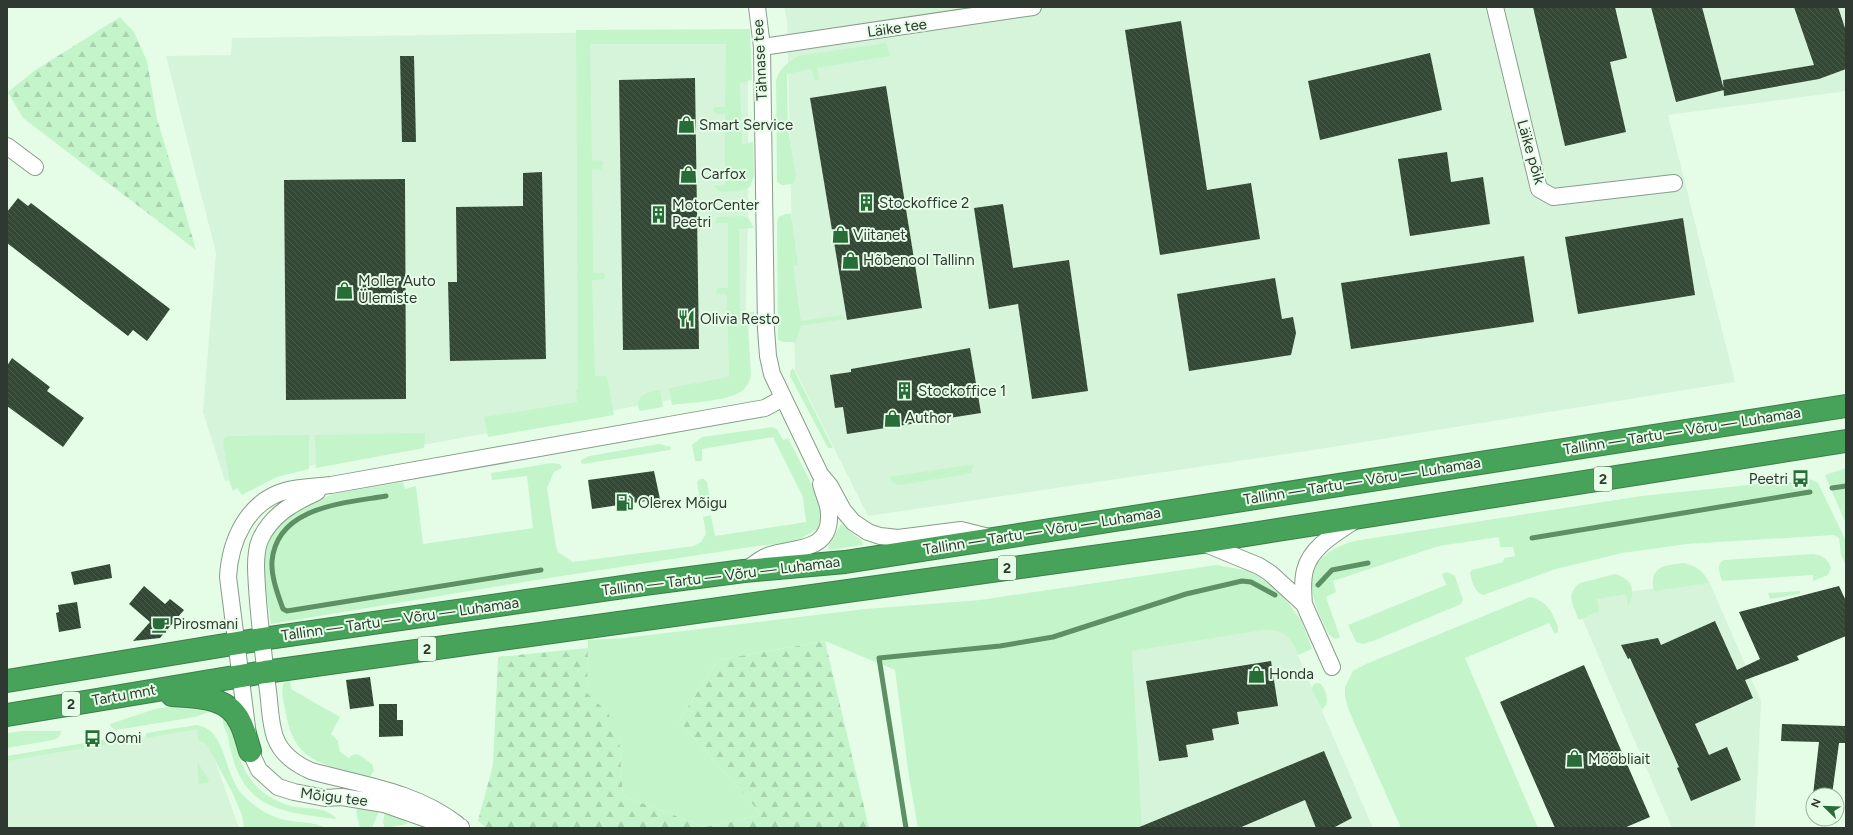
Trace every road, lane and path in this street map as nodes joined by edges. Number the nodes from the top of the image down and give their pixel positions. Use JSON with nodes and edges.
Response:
{"nodes":[{"id":1,"x":758,"y":7,"type":"edge"},
{"id":2,"x":1033,"y":7,"type":"edge"},
{"id":3,"x":1495,"y":7,"type":"edge"},
{"id":4,"x":762,"y":48,"type":"junction"},
{"id":5,"x":7,"y":146,"type":"edge"},
{"id":6,"x":35,"y":167,"type":"dead end"},
{"id":7,"x":1674,"y":183,"type":"dead end"},
{"id":8,"x":783,"y":398,"type":"junction"},
{"id":9,"x":1846,"y":406,"type":"edge"},
{"id":10,"x":1846,"y":441,"type":"edge"},
{"id":11,"x":820,"y":474,"type":"junction"},
{"id":12,"x":331,"y":485,"type":"junction"},
{"id":13,"x":1360,"y":518,"type":"junction"},
{"id":14,"x":993,"y":538,"type":"junction"},
{"id":15,"x":1202,"y":542,"type":"junction"},
{"id":16,"x":744,"y":571,"type":"junction"},
{"id":17,"x":1304,"y":604,"type":"junction"},
{"id":18,"x":262,"y":639,"type":"junction"},
{"id":19,"x":236,"y":643,"type":"junction"},
{"id":20,"x":1332,"y":667,"type":"dead end"},
{"id":21,"x":265,"y":672,"type":"junction"},
{"id":22,"x":241,"y":676,"type":"junction"},
{"id":23,"x":7,"y":681,"type":"edge"},
{"id":24,"x":135,"y":693,"type":"junction"},
{"id":25,"x":7,"y":715,"type":"edge"},
{"id":26,"x":250,"y":751,"type":"junction"},
{"id":27,"x":402,"y":809,"type":"junction"},
{"id":28,"x":422,"y":828,"type":"edge"},
{"id":29,"x":461,"y":828,"type":"edge"}],
"edges":[{"from":1,"to":4,"type":"street","name":"Tähnase tee"},
{"from":2,"to":4,"type":"street","name":"Läike tee"},
{"from":3,"to":7,"type":"street","name":"Läike põik"},
{"from":4,"to":8,"type":"street","name":"Tähnase tee"},
{"from":5,"to":6,"type":"street"},
{"from":8,"to":11,"type":"street","name":"Tähnase tee"},
{"from":8,"to":12,"type":"street"},
{"from":9,"to":14,"type":"highway","name":"Tallinn — Tartu — Võru — Luhamaa","number":"2"},
{"from":10,"to":13,"type":"highway","name":"Tallinn — Tartu — Võru — Luhamaa","number":"2"},
{"from":11,"to":14,"type":"street"},
{"from":11,"to":16,"type":"street"},
{"from":12,"to":18,"type":"street","name":"Mõigu tee"},
{"from":12,"to":19,"type":"street","name":"Mõigu tee"},
{"from":13,"to":15,"type":"highway","name":"Tallinn — Tartu — Võru — Luhamaa","number":"2"},
{"from":13,"to":17,"type":"street"},
{"from":14,"to":16,"type":"highway","name":"Tallinn — Tartu — Võru — Luhamaa","number":"2"},
{"from":15,"to":17,"type":"street"},
{"from":15,"to":21,"type":"highway","name":"Tallinn — Tartu — Võru — Luhamaa","number":"2"},
{"from":16,"to":18,"type":"highway","name":"Tallinn — Tartu — Võru — Luhamaa","number":"2"},
{"from":17,"to":20,"type":"street"},
{"from":18,"to":19,"type":"highway","name":"Tallinn — Tartu — Võru — Luhamaa","number":"2"},
{"from":18,"to":21,"type":"street","name":"Mõigu tee"},
{"from":19,"to":22,"type":"street","name":"Mõigu tee"},
{"from":19,"to":23,"type":"highway","number":"2"},
{"from":21,"to":22,"type":"highway","name":"Tallinn — Tartu — Võru — Luhamaa","number":"2"},
{"from":21,"to":29,"type":"street","name":"Mõigu tee"},
{"from":22,"to":24,"type":"highway","name":"Tartu mnt","number":"2"},
{"from":22,"to":26,"type":"street","name":"Mõigu tee"},
{"from":24,"to":25,"type":"highway","name":"Tartu mnt","number":"2"},
{"from":24,"to":26,"type":"highway"},
{"from":26,"to":27,"type":"street","name":"Mõigu tee"},
{"from":27,"to":28,"type":"street"},
{"from":27,"to":29,"type":"street","name":"Mõigu tee"}]}
